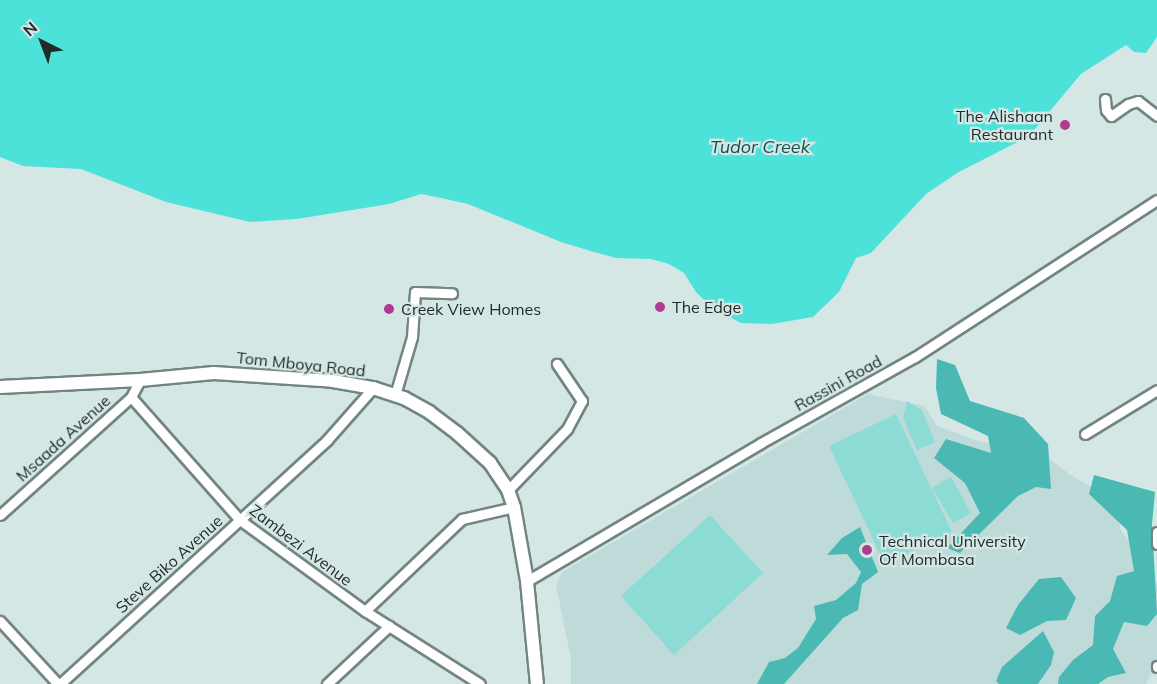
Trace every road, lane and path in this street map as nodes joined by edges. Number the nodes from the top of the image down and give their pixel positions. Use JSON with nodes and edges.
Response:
{"nodes":[{"id":1,"x":1105,"y":99,"type":"dead end"},
{"id":2,"x":1157,"y":116,"type":"edge"},
{"id":3,"x":1157,"y":200,"type":"edge"},
{"id":4,"x":452,"y":293,"type":"dead end"},
{"id":5,"x":557,"y":364,"type":"dead end"},
{"id":6,"x":140,"y":380,"type":"junction"},
{"id":7,"x":0,"y":387,"type":"edge"},
{"id":8,"x":373,"y":388,"type":"junction"},
{"id":9,"x":1157,"y":390,"type":"edge"},
{"id":10,"x":395,"y":395,"type":"junction"},
{"id":11,"x":131,"y":397,"type":"junction"},
{"id":12,"x":1085,"y":434,"type":"dead end"},
{"id":13,"x":508,"y":490,"type":"junction"},
{"id":14,"x":514,"y":507,"type":"junction"},
{"id":15,"x":0,"y":515,"type":"edge"},
{"id":16,"x":240,"y":520,"type":"junction"},
{"id":17,"x":1157,"y":532,"type":"edge"},
{"id":18,"x":1157,"y":544,"type":"edge"},
{"id":19,"x":527,"y":581,"type":"junction"},
{"id":20,"x":365,"y":611,"type":"junction"},
{"id":21,"x":0,"y":621,"type":"edge"},
{"id":22,"x":389,"y":626,"type":"junction"},
{"id":23,"x":59,"y":684,"type":"edge"},
{"id":24,"x":327,"y":684,"type":"edge"},
{"id":25,"x":480,"y":684,"type":"edge"},
{"id":26,"x":537,"y":684,"type":"edge"}],
"edges":[{"from":1,"to":2,"type":"street"},
{"from":3,"to":19,"type":"street","name":"Rassini Road"},
{"from":4,"to":10,"type":"street"},
{"from":5,"to":13,"type":"street"},
{"from":6,"to":7,"type":"main road","name":"Tom Mboya Road"},
{"from":6,"to":8,"type":"main road","name":"Tom Mboya Road"},
{"from":6,"to":11,"type":"street","name":"Msaada Avenue"},
{"from":8,"to":10,"type":"main road","name":"Tom Mboya Road"},
{"from":8,"to":16,"type":"street","name":"Steve Biko Avenue"},
{"from":9,"to":12,"type":"street"},
{"from":10,"to":13,"type":"main road","name":"Tom Mboya Road"},
{"from":11,"to":15,"type":"street","name":"Msaada Avenue"},
{"from":11,"to":16,"type":"street","name":"Zambezi Avenue"},
{"from":13,"to":14,"type":"main road","name":"Tom Mboya Road"},
{"from":14,"to":19,"type":"main road","name":"Tom Mboya Road"},
{"from":14,"to":20,"type":"street"},
{"from":16,"to":20,"type":"street","name":"Zambezi Avenue"},
{"from":16,"to":23,"type":"street","name":"Steve Biko Avenue"},
{"from":17,"to":18,"type":"street"},
{"from":19,"to":26,"type":"main road","name":"Tom Mboya Road"},
{"from":20,"to":22,"type":"street","name":"Zambezi Avenue"},
{"from":21,"to":23,"type":"street"},
{"from":22,"to":24,"type":"street"},
{"from":22,"to":25,"type":"street","name":"Zambezi Avenue"}]}
